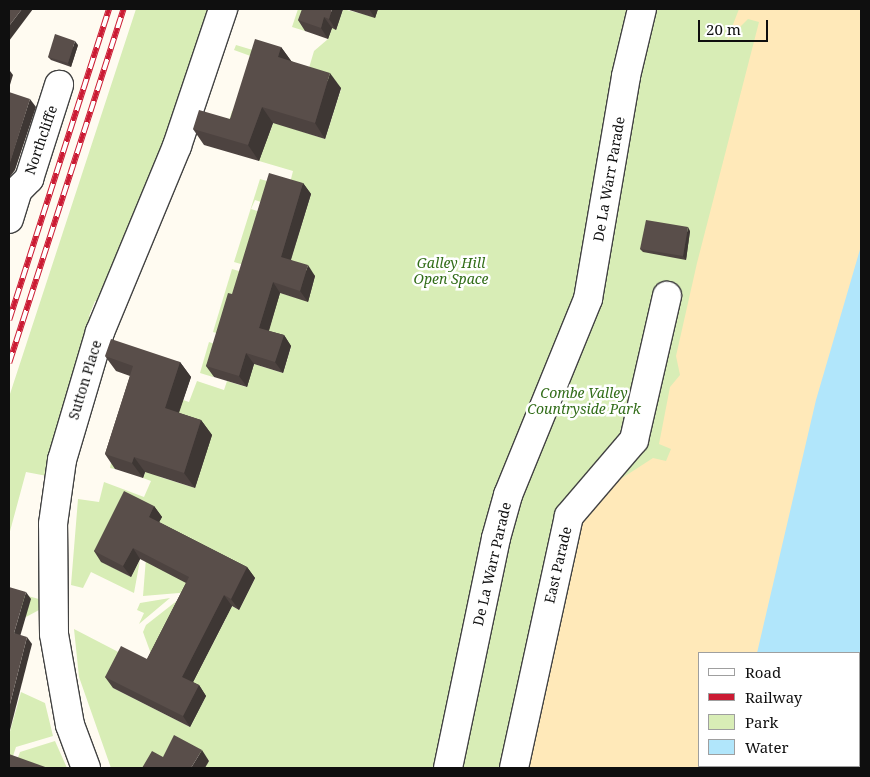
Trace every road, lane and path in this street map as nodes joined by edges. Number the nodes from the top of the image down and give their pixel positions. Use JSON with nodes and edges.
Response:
{"nodes":[{"id":1,"x":223,"y":9,"type":"edge"},
{"id":2,"x":642,"y":9,"type":"edge"},
{"id":3,"x":59,"y":85,"type":"dead end"},
{"id":4,"x":9,"y":219,"type":"edge"},
{"id":5,"x":667,"y":296,"type":"dead end"},
{"id":6,"x":86,"y":768,"type":"edge"},
{"id":7,"x":448,"y":768,"type":"edge"},
{"id":8,"x":514,"y":768,"type":"edge"}],
"edges":[{"from":1,"to":6,"type":"street","name":"Sutton Place"},
{"from":2,"to":7,"type":"street","name":"De La Warr Parade"},
{"from":3,"to":4,"type":"street","name":"Northcliffe"},
{"from":5,"to":8,"type":"street","name":"East Parade"}]}
